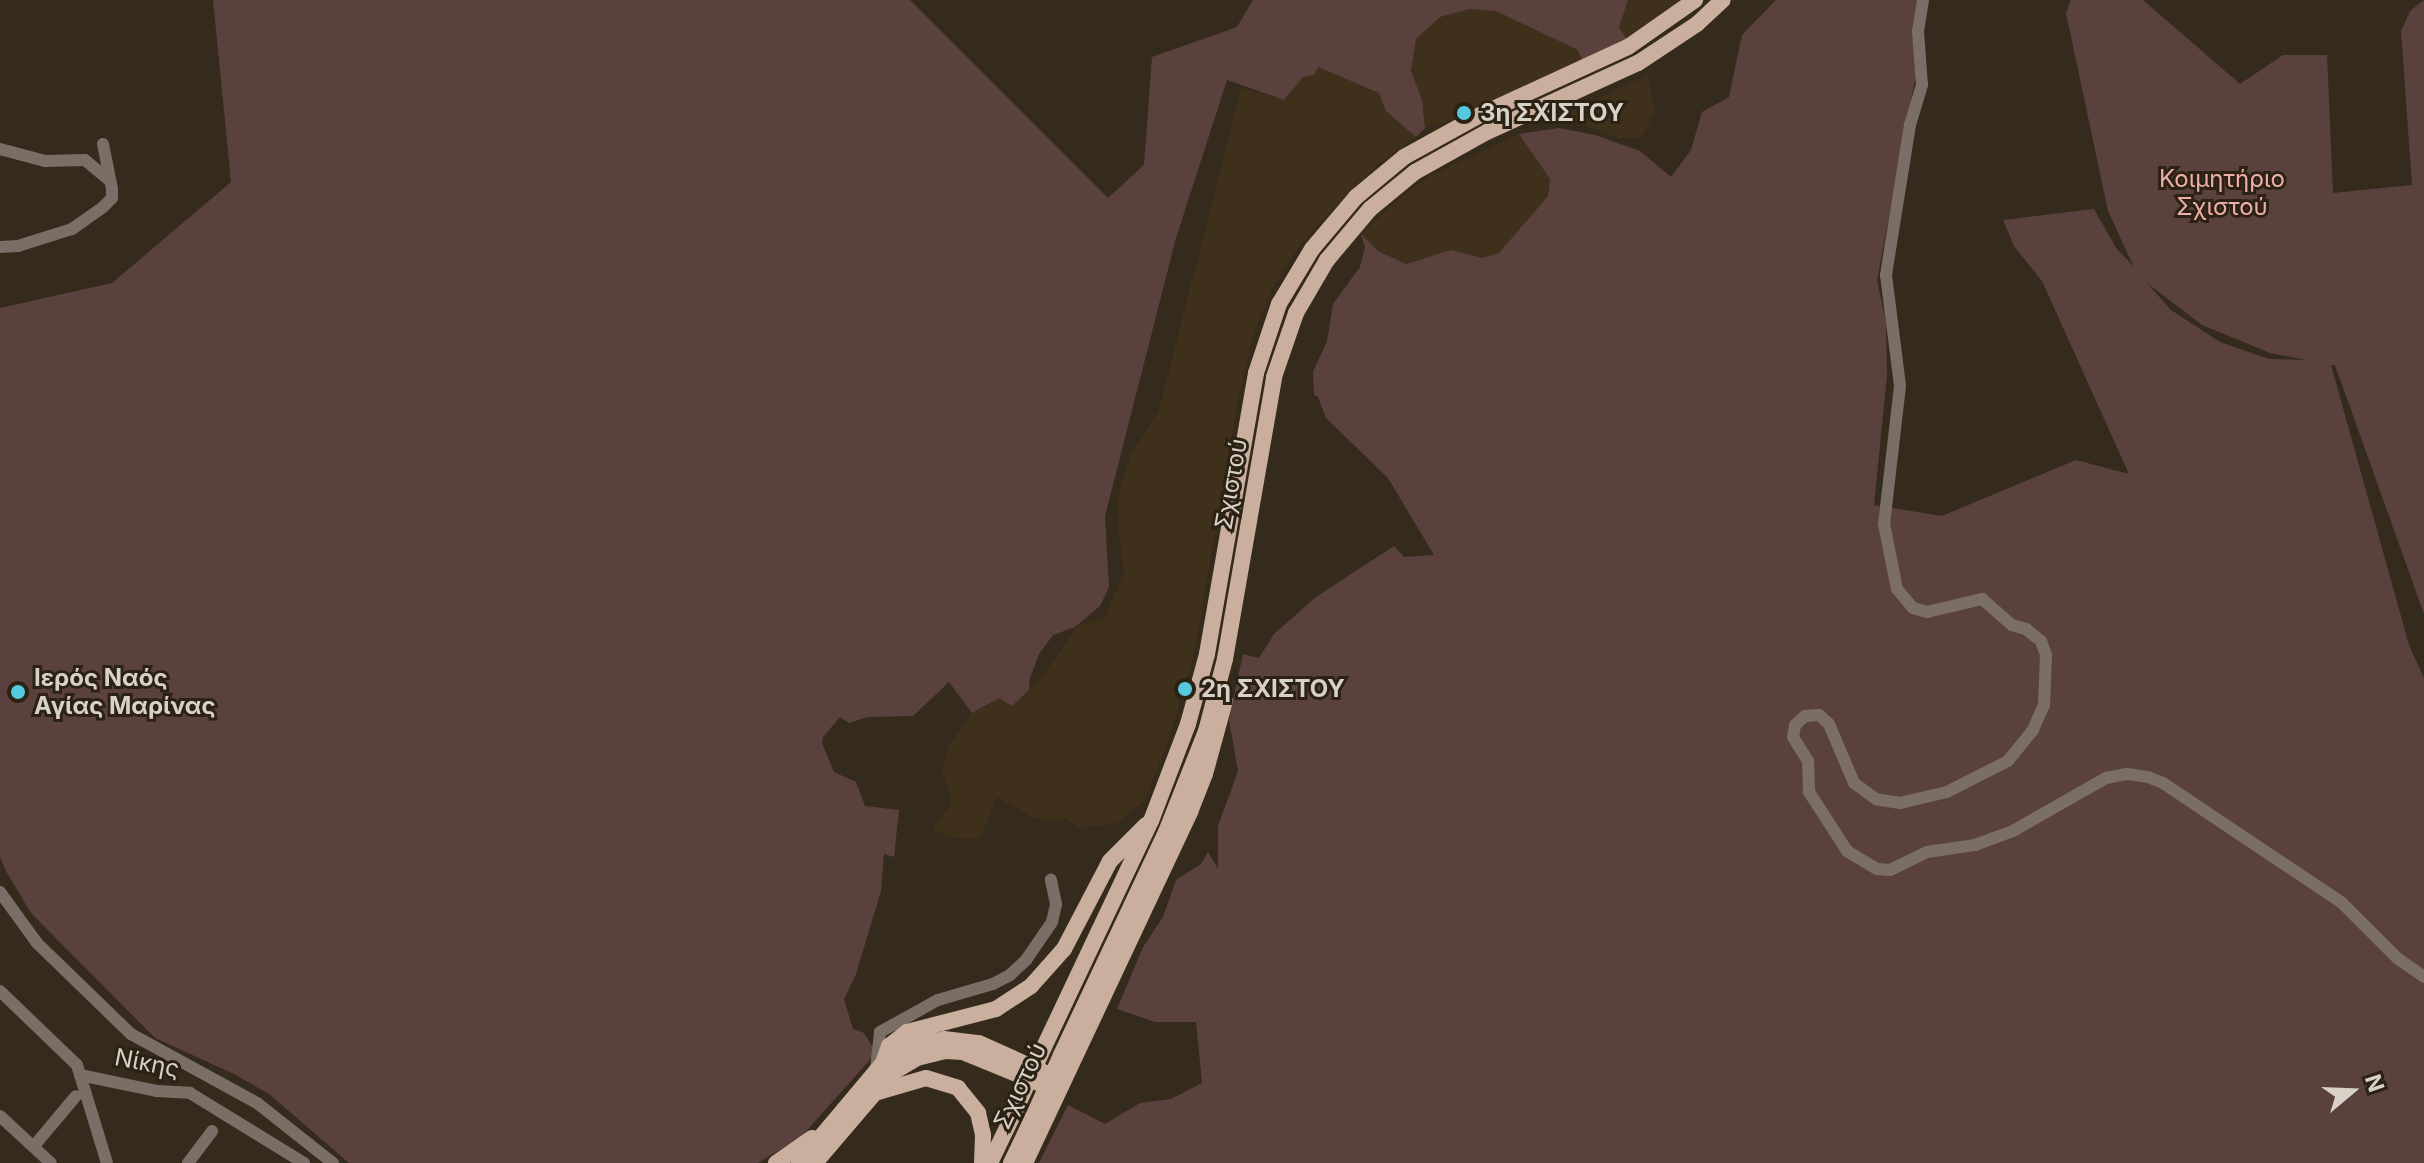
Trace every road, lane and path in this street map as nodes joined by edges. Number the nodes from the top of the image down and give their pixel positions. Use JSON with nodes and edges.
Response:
{"nodes":[{"id":1,"x":1695,"y":0,"type":"edge"},
{"id":2,"x":1723,"y":0,"type":"edge"},
{"id":3,"x":1923,"y":0,"type":"edge"},
{"id":4,"x":103,"y":144,"type":"dead end"},
{"id":5,"x":1,"y":152,"type":"edge"},
{"id":6,"x":110,"y":181,"type":"junction"},
{"id":7,"x":0,"y":247,"type":"edge"},
{"id":8,"x":1225,"y":659,"type":"junction"},
{"id":9,"x":1151,"y":821,"type":"junction"},
{"id":10,"x":1051,"y":880,"type":"dead end"},
{"id":11,"x":0,"y":892,"type":"edge"},
{"id":12,"x":2424,"y":977,"type":"edge"},
{"id":13,"x":0,"y":991,"type":"edge"},
{"id":14,"x":879,"y":1066,"type":"junction"},
{"id":15,"x":80,"y":1075,"type":"junction"},
{"id":16,"x":1062,"y":1087,"type":"junction"},
{"id":17,"x":873,"y":1094,"type":"junction"},
{"id":18,"x":76,"y":1096,"type":"dead end"},
{"id":19,"x":0,"y":1116,"type":"edge"},
{"id":20,"x":833,"y":1123,"type":"junction"},
{"id":21,"x":212,"y":1131,"type":"dead end"},
{"id":22,"x":34,"y":1146,"type":"junction"},
{"id":23,"x":51,"y":1163,"type":"edge"},
{"id":24,"x":107,"y":1163,"type":"edge"},
{"id":25,"x":188,"y":1163,"type":"edge"},
{"id":26,"x":304,"y":1163,"type":"edge"},
{"id":27,"x":333,"y":1163,"type":"edge"},
{"id":28,"x":776,"y":1163,"type":"edge"},
{"id":29,"x":799,"y":1163,"type":"edge"},
{"id":30,"x":815,"y":1163,"type":"edge"},
{"id":31,"x":982,"y":1163,"type":"edge"},
{"id":32,"x":990,"y":1163,"type":"edge"},
{"id":33,"x":1011,"y":1163,"type":"edge"},
{"id":34,"x":1025,"y":1163,"type":"edge"}],
"edges":[{"from":1,"to":9,"type":"main road","name":"Σχιστού"},
{"from":2,"to":8,"type":"main road","name":"Σχιστού"},
{"from":3,"to":12,"type":"street"},
{"from":4,"to":6,"type":"street"},
{"from":5,"to":6,"type":"street"},
{"from":6,"to":7,"type":"street"},
{"from":8,"to":16,"type":"main road"},
{"from":8,"to":33,"type":"main road","name":"Σχιστού","bridge":true},
{"from":9,"to":14,"type":"main road"},
{"from":9,"to":32,"type":"main road","name":"Σχιστού","bridge":true},
{"from":10,"to":14,"type":"street"},
{"from":11,"to":27,"type":"street"},
{"from":13,"to":15,"type":"street","name":"Νίκης"},
{"from":14,"to":16,"type":"main road"},
{"from":14,"to":20,"type":"main road"},
{"from":15,"to":24,"type":"street"},
{"from":15,"to":26,"type":"street","name":"Νίκης"},
{"from":16,"to":17,"type":"main road"},
{"from":16,"to":34,"type":"main road"},
{"from":17,"to":30,"type":"main road"},
{"from":17,"to":31,"type":"main road"},
{"from":18,"to":22,"type":"street"},
{"from":19,"to":22,"type":"street"},
{"from":20,"to":28,"type":"main road"},
{"from":20,"to":29,"type":"main road"},
{"from":21,"to":25,"type":"street"},
{"from":22,"to":23,"type":"street"}]}
